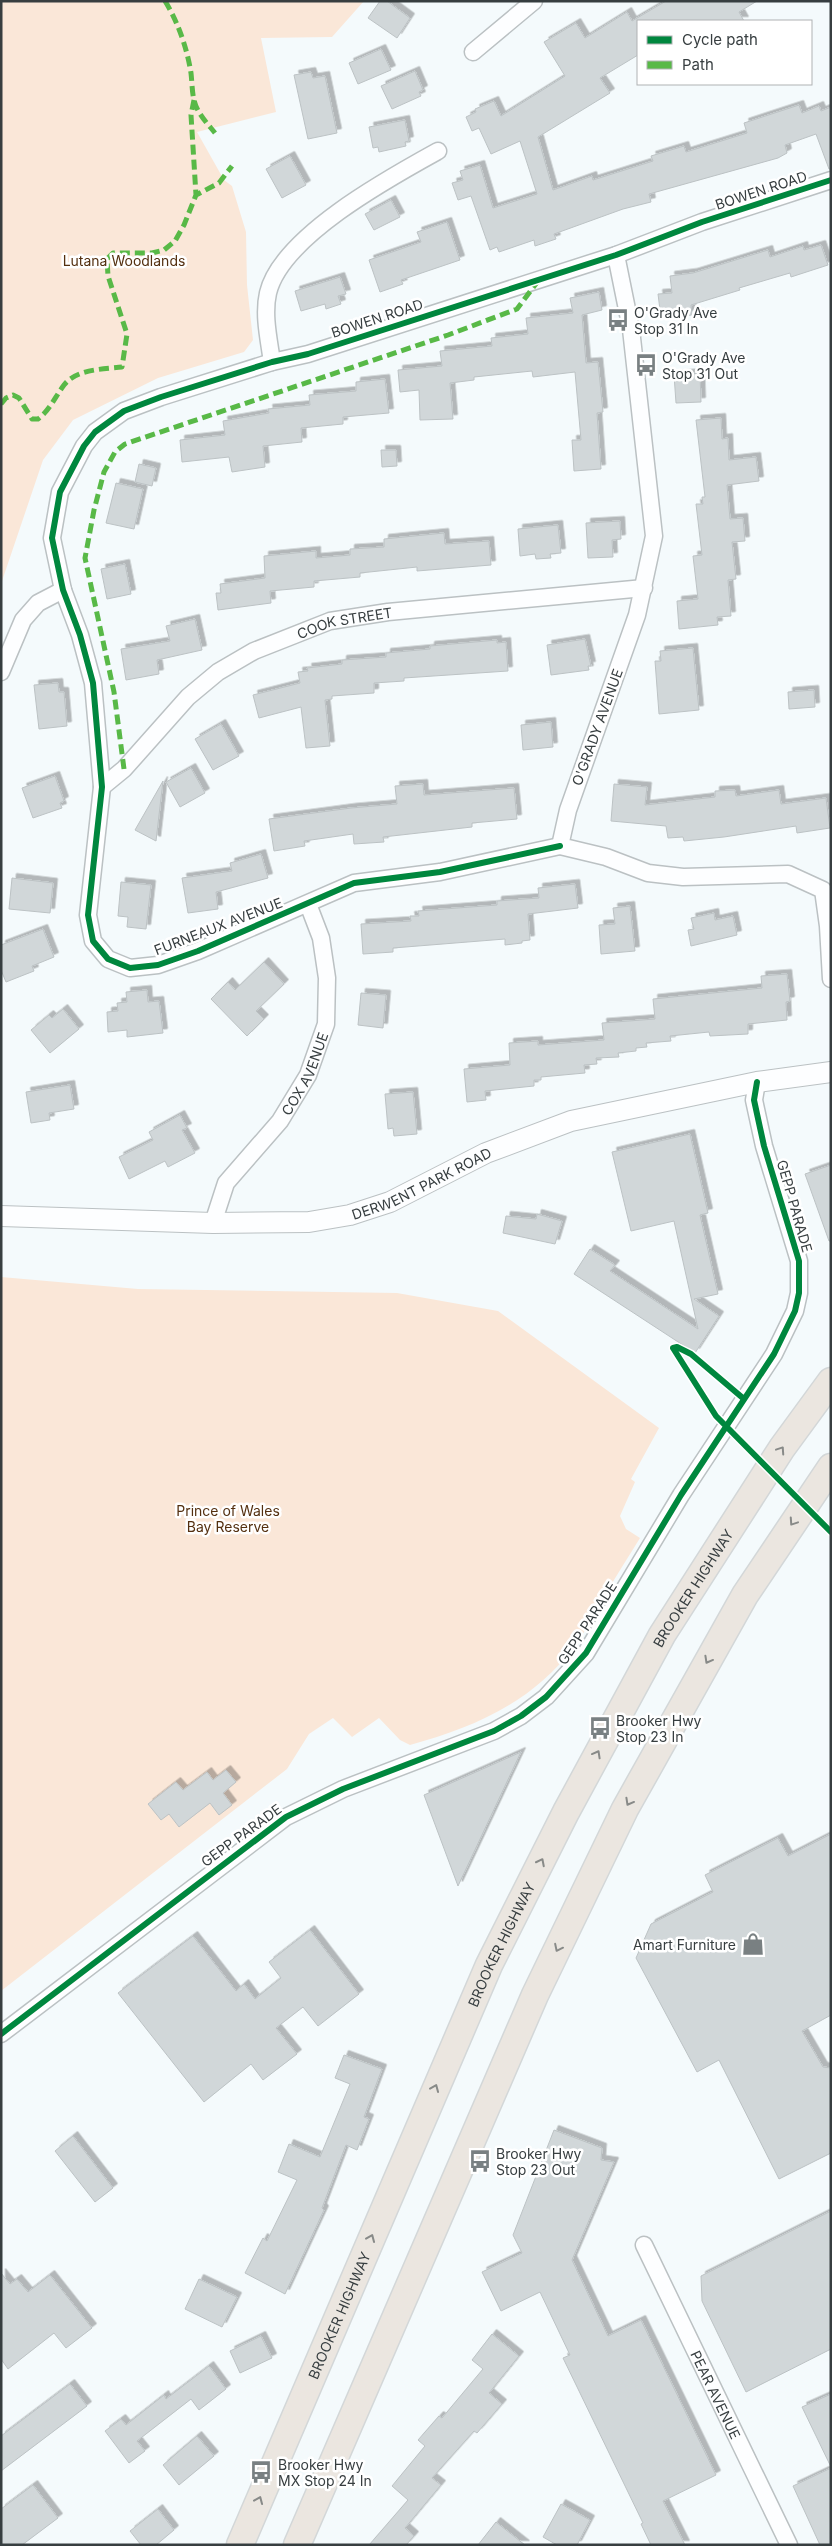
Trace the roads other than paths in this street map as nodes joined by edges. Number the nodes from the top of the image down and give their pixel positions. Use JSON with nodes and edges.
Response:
{"nodes":[{"id":1,"x":534,"y":1,"type":"edge"},
{"id":2,"x":473,"y":52,"type":"dead end"},
{"id":3,"x":438,"y":151,"type":"dead end"},
{"id":4,"x":831,"y":180,"type":"edge"},
{"id":5,"x":616,"y":255,"type":"junction"},
{"id":6,"x":272,"y":362,"type":"junction"},
{"id":7,"x":644,"y":588,"type":"junction"},
{"id":8,"x":63,"y":590,"type":"junction"},
{"id":9,"x":1,"y":672,"type":"edge"},
{"id":10,"x":102,"y":787,"type":"junction"},
{"id":11,"x":560,"y":846,"type":"junction"},
{"id":12,"x":827,"y":887,"type":"edge"},
{"id":13,"x":308,"y":904,"type":"junction"},
{"id":14,"x":831,"y":980,"type":"edge"},
{"id":15,"x":831,"y":1072,"type":"edge"},
{"id":16,"x":757,"y":1082,"type":"junction"},
{"id":17,"x":1,"y":1216,"type":"edge"},
{"id":18,"x":213,"y":1223,"type":"junction"},
{"id":19,"x":831,"y":1381,"type":"edge"},
{"id":20,"x":831,"y":1467,"type":"edge"},
{"id":21,"x":1,"y":2034,"type":"edge"},
{"id":22,"x":644,"y":2245,"type":"dead end"},
{"id":23,"x":240,"y":2545,"type":"edge"},
{"id":24,"x":297,"y":2545,"type":"edge"},
{"id":25,"x":789,"y":2545,"type":"edge"}],
"edges":[{"from":1,"to":2,"type":"street"},
{"from":3,"to":6,"type":"street"},
{"from":4,"to":5,"type":"street","name":"BOWEN ROAD"},
{"from":5,"to":6,"type":"street","name":"BOWEN ROAD"},
{"from":5,"to":7,"type":"street","name":"O'GRADY AVENUE"},
{"from":6,"to":8,"type":"street","name":"BOWEN ROAD"},
{"from":7,"to":10,"type":"street","name":"COOK STREET"},
{"from":7,"to":11,"type":"street","name":"O'GRADY AVENUE"},
{"from":8,"to":9,"type":"street"},
{"from":8,"to":10,"type":"street","name":"FURNEAUX AVENUE"},
{"from":10,"to":13,"type":"street","name":"FURNEAUX AVENUE"},
{"from":11,"to":12,"type":"street"},
{"from":11,"to":13,"type":"street","name":"FURNEAUX AVENUE"},
{"from":12,"to":14,"type":"street"},
{"from":13,"to":18,"type":"street","name":"COX AVENUE"},
{"from":15,"to":16,"type":"street","name":"DERWENT PARK ROAD"},
{"from":16,"to":18,"type":"street","name":"DERWENT PARK ROAD"},
{"from":16,"to":21,"type":"street","name":"GEPP PARADE"},
{"from":17,"to":18,"type":"street","name":"DERWENT PARK ROAD"},
{"from":23,"to":19,"type":"highway","name":"BROOKER HIGHWAY","one_way":true},
{"from":20,"to":24,"type":"highway","one_way":true},
{"from":22,"to":25,"type":"street","name":"PEAR AVENUE"}]}
